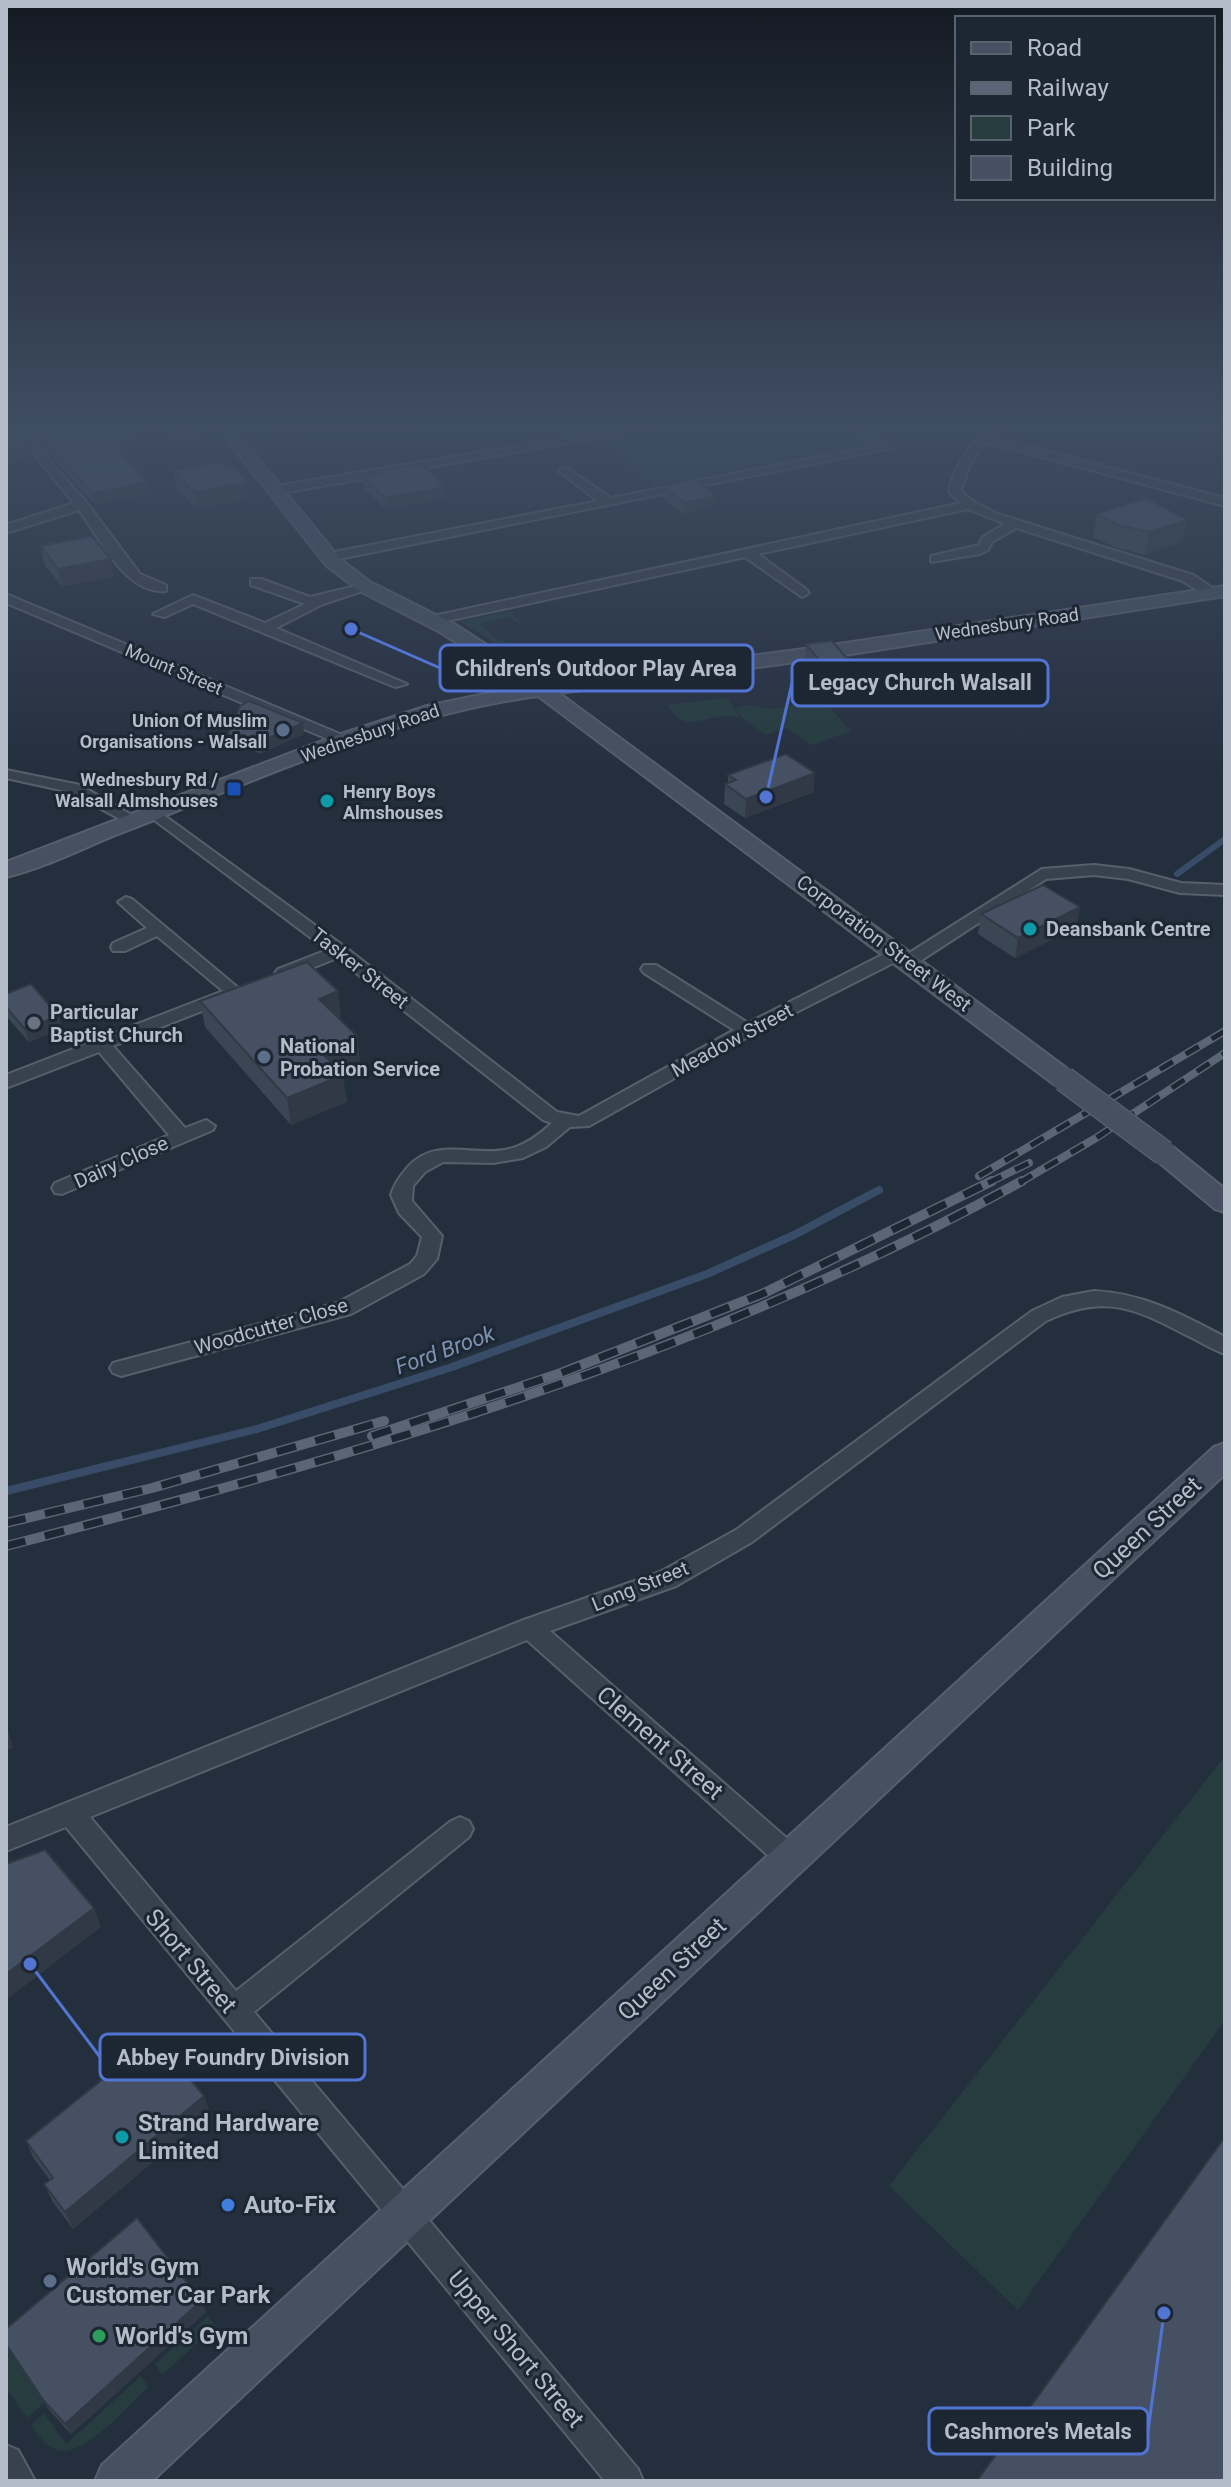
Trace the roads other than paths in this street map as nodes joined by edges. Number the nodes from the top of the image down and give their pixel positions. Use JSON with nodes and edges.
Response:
{"nodes":[{"id":1,"x":109,"y":541,"type":"edge"},
{"id":2,"x":316,"y":541,"type":"edge"},
{"id":3,"x":410,"y":541,"type":"edge"},
{"id":4,"x":799,"y":541,"type":"edge"},
{"id":5,"x":987,"y":541,"type":"edge"},
{"id":6,"x":1069,"y":541,"type":"edge"},
{"id":7,"x":747,"y":552,"type":"junction"},
{"id":8,"x":329,"y":557,"type":"junction"},
{"id":9,"x":935,"y":559,"type":"dead end"},
{"id":10,"x":274,"y":574,"type":"dead end"},
{"id":11,"x":256,"y":582,"type":"junction"},
{"id":12,"x":364,"y":586,"type":"junction"},
{"id":13,"x":161,"y":588,"type":"dead end"},
{"id":14,"x":241,"y":588,"type":"dead end"},
{"id":15,"x":1217,"y":592,"type":"edge"},
{"id":16,"x":802,"y":593,"type":"dead end"},
{"id":17,"x":6,"y":598,"type":"edge"},
{"id":18,"x":317,"y":603,"type":"junction"},
{"id":19,"x":160,"y":614,"type":"dead end"},
{"id":20,"x":433,"y":620,"type":"junction"},
{"id":21,"x":265,"y":628,"type":"junction"},
{"id":22,"x":400,"y":684,"type":"dead end"},
{"id":23,"x":540,"y":688,"type":"junction"},
{"id":24,"x":342,"y":740,"type":"junction"},
{"id":25,"x":6,"y":774,"type":"edge"},
{"id":26,"x":144,"y":817,"type":"junction"},
{"id":27,"x":6,"y":870,"type":"edge"},
{"id":28,"x":1225,"y":890,"type":"edge"},
{"id":29,"x":126,"y":902,"type":"dead end"},
{"id":30,"x":159,"y":929,"type":"junction"},
{"id":31,"x":119,"y":947,"type":"dead end"},
{"id":32,"x":339,"y":951,"type":"junction"},
{"id":33,"x":903,"y":957,"type":"junction"},
{"id":34,"x":650,"y":969,"type":"dead end"},
{"id":35,"x":247,"y":987,"type":"junction"},
{"id":36,"x":747,"y":1030,"type":"junction"},
{"id":37,"x":102,"y":1044,"type":"junction"},
{"id":38,"x":6,"y":1082,"type":"edge"},
{"id":39,"x":565,"y":1121,"type":"junction"},
{"id":40,"x":206,"y":1126,"type":"dead end"},
{"id":41,"x":181,"y":1136,"type":"junction"},
{"id":42,"x":62,"y":1188,"type":"dead end"},
{"id":43,"x":1225,"y":1203,"type":"edge"},
{"id":44,"x":1225,"y":1346,"type":"edge"},
{"id":45,"x":121,"y":1368,"type":"dead end"},
{"id":46,"x":1225,"y":1455,"type":"edge"},
{"id":47,"x":530,"y":1628,"type":"junction"},
{"id":48,"x":70,"y":1813,"type":"junction"},
{"id":49,"x":460,"y":1829,"type":"dead end"},
{"id":50,"x":6,"y":1839,"type":"edge"},
{"id":51,"x":790,"y":1858,"type":"junction"},
{"id":52,"x":233,"y":2011,"type":"junction"},
{"id":53,"x":406,"y":2217,"type":"junction"},
{"id":54,"x":6,"y":2462,"type":"edge"},
{"id":55,"x":18,"y":2481,"type":"edge"},
{"id":56,"x":118,"y":2481,"type":"edge"},
{"id":57,"x":626,"y":2481,"type":"edge"}],
"edges":[{"from":1,"to":13,"type":"street"},
{"from":2,"to":8,"type":"street","name":"Corporation Street West"},
{"from":3,"to":8,"type":"street"},
{"from":4,"to":7,"type":"street"},
{"from":5,"to":9,"type":"street"},
{"from":6,"to":15,"type":"street"},
{"from":7,"to":16,"type":"street"},
{"from":7,"to":20,"type":"street"},
{"from":8,"to":12,"type":"street","name":"Corporation Street West"},
{"from":10,"to":11,"type":"street"},
{"from":11,"to":14,"type":"street"},
{"from":11,"to":18,"type":"street"},
{"from":12,"to":18,"type":"street"},
{"from":12,"to":20,"type":"street","name":"Corporation Street West"},
{"from":15,"to":23,"type":"street","name":"Wednesbury Road"},
{"from":17,"to":24,"type":"street","name":"Mount Street"},
{"from":18,"to":21,"type":"street"},
{"from":19,"to":21,"type":"street"},
{"from":20,"to":23,"type":"street","name":"Corporation Street West"},
{"from":21,"to":22,"type":"street"},
{"from":23,"to":24,"type":"street","name":"Wednesbury Road"},
{"from":23,"to":33,"type":"street","name":"Corporation Street West"},
{"from":24,"to":26,"type":"street","name":"Wednesbury Road"},
{"from":25,"to":26,"type":"street","name":"Tasker Street"},
{"from":26,"to":27,"type":"street","name":"Wednesbury Road"},
{"from":26,"to":32,"type":"street","name":"Tasker Street"},
{"from":28,"to":33,"type":"street","name":"Meadow Street"},
{"from":29,"to":30,"type":"street"},
{"from":30,"to":31,"type":"street"},
{"from":30,"to":35,"type":"street"},
{"from":32,"to":35,"type":"street"},
{"from":32,"to":39,"type":"street","name":"Tasker Street"},
{"from":33,"to":36,"type":"street","name":"Meadow Street"},
{"from":33,"to":43,"type":"street","name":"Corporation Street West","bridge":true},
{"from":34,"to":36,"type":"street"},
{"from":35,"to":37,"type":"street"},
{"from":36,"to":39,"type":"street","name":"Meadow Street"},
{"from":37,"to":38,"type":"street"},
{"from":37,"to":41,"type":"street","name":"Dairy Close"},
{"from":39,"to":45,"type":"street","name":"Woodcutter Close"},
{"from":40,"to":41,"type":"street","name":"Dairy Close"},
{"from":41,"to":42,"type":"street","name":"Dairy Close"},
{"from":44,"to":47,"type":"street","name":"Long Street"},
{"from":46,"to":51,"type":"street","name":"Queen Street"},
{"from":47,"to":48,"type":"street","name":"Long Street"},
{"from":47,"to":51,"type":"street","name":"Clement Street"},
{"from":48,"to":50,"type":"street","name":"Long Street"},
{"from":48,"to":52,"type":"street","name":"Short Street"},
{"from":49,"to":52,"type":"street"},
{"from":51,"to":53,"type":"street","name":"Queen Street"},
{"from":52,"to":53,"type":"street","name":"Short Street"},
{"from":53,"to":56,"type":"street","name":"Queen Street"},
{"from":53,"to":57,"type":"street","name":"Upper Short Street"},
{"from":54,"to":55,"type":"street"}]}
